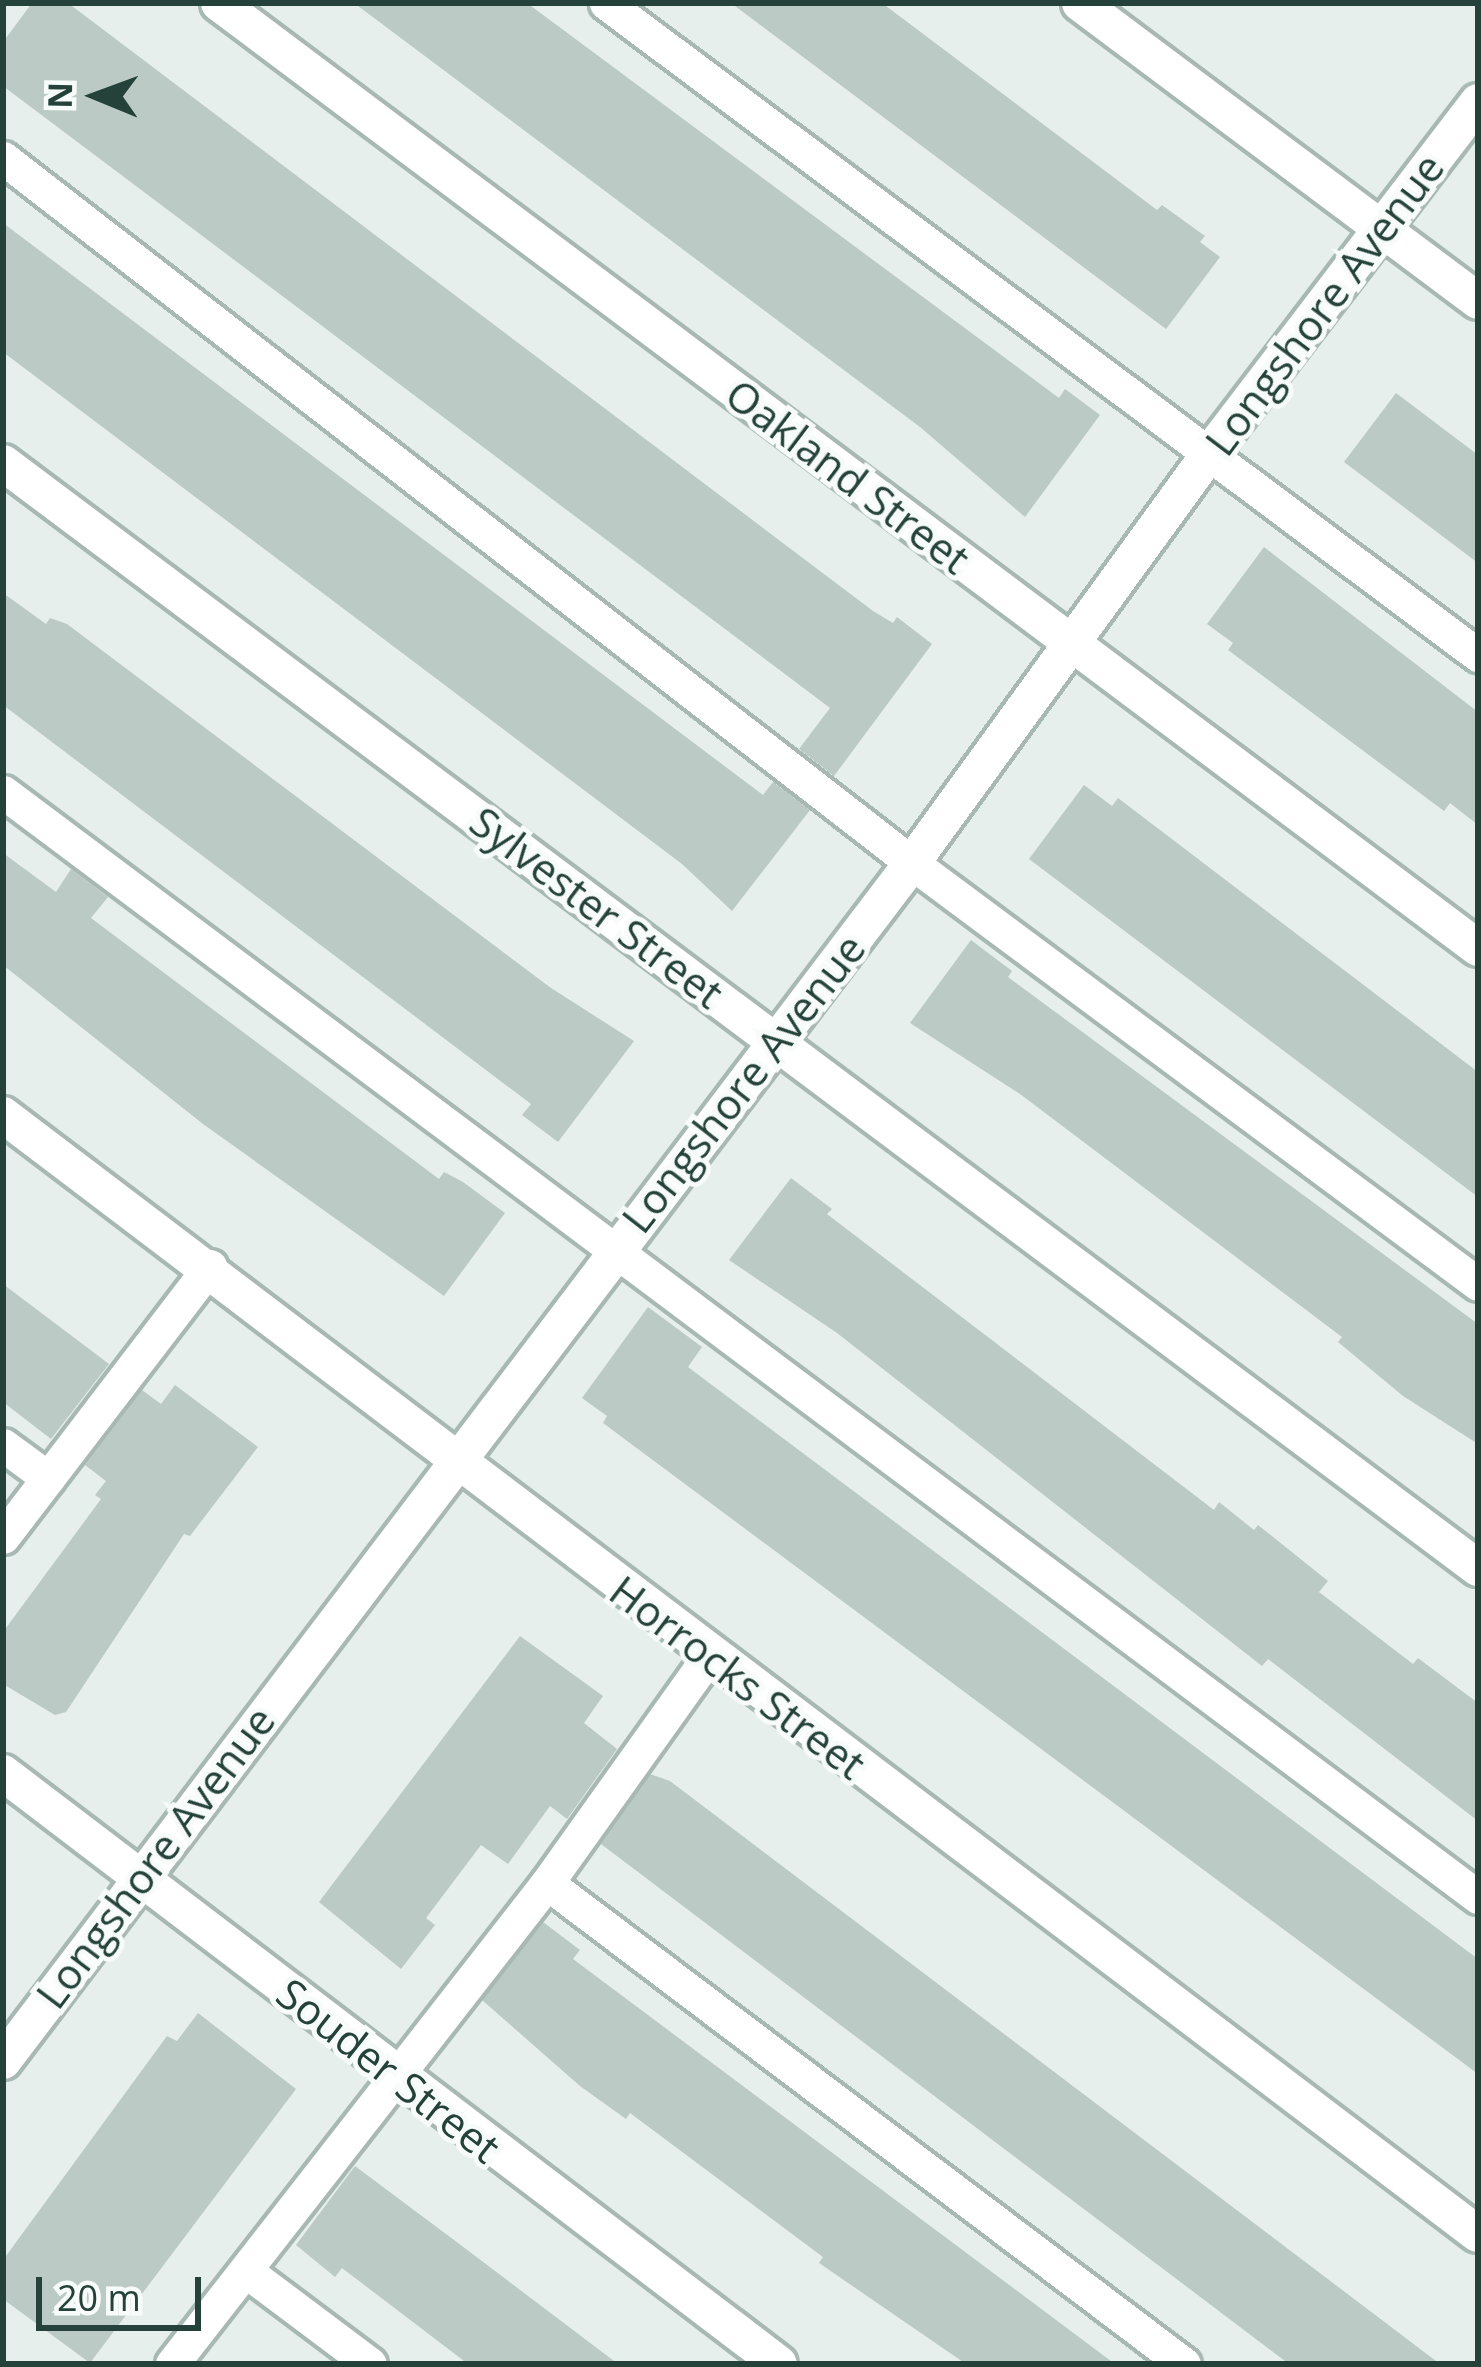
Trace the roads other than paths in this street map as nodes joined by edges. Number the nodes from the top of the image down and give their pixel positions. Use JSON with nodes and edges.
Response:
{"nodes":[{"id":1,"x":219,"y":3,"type":"edge"},
{"id":2,"x":606,"y":3,"type":"edge"},
{"id":3,"x":1101,"y":9,"type":"edge"},
{"id":4,"x":1478,"y":102,"type":"edge"},
{"id":5,"x":3,"y":158,"type":"edge"},
{"id":6,"x":1382,"y":230,"type":"junction"},
{"id":7,"x":1478,"y":301,"type":"edge"},
{"id":8,"x":1208,"y":454,"type":"junction"},
{"id":9,"x":3,"y":463,"type":"edge"},
{"id":10,"x":1073,"y":646,"type":"junction"},
{"id":11,"x":1478,"y":655,"type":"edge"},
{"id":12,"x":3,"y":792,"type":"edge"},
{"id":13,"x":912,"y":863,"type":"junction"},
{"id":14,"x":1478,"y":948,"type":"edge"},
{"id":15,"x":775,"y":1039,"type":"junction"},
{"id":16,"x":3,"y":1115,"type":"edge"},
{"id":17,"x":615,"y":1250,"type":"junction"},
{"id":18,"x":210,"y":1266,"type":"junction"},
{"id":19,"x":1478,"y":1285,"type":"edge"},
{"id":20,"x":3,"y":1445,"type":"edge"},
{"id":21,"x":454,"y":1465,"type":"junction"},
{"id":22,"x":48,"y":1478,"type":"junction"},
{"id":23,"x":3,"y":1537,"type":"edge"},
{"id":24,"x":1478,"y":1568,"type":"edge"},
{"id":25,"x":710,"y":1656,"type":"junction"},
{"id":26,"x":3,"y":1773,"type":"edge"},
{"id":27,"x":138,"y":1876,"type":"junction"},
{"id":28,"x":547,"y":1883,"type":"junction"},
{"id":29,"x":1478,"y":1898,"type":"edge"},
{"id":30,"x":3,"y":2061,"type":"edge"},
{"id":31,"x":398,"y":2079,"type":"junction"},
{"id":32,"x":1478,"y":2234,"type":"edge"},
{"id":33,"x":246,"y":2272,"type":"junction"},
{"id":34,"x":172,"y":2364,"type":"edge"},
{"id":35,"x":370,"y":2364,"type":"edge"},
{"id":36,"x":778,"y":2364,"type":"edge"},
{"id":37,"x":1184,"y":2364,"type":"edge"}],
"edges":[{"from":1,"to":10,"type":"street","name":"Oakland Street"},
{"from":2,"to":8,"type":"lane"},
{"from":3,"to":6,"type":"street"},
{"from":4,"to":6,"type":"street","name":"Longshore Avenue"},
{"from":5,"to":13,"type":"lane"},
{"from":6,"to":7,"type":"street"},
{"from":6,"to":8,"type":"street","name":"Longshore Avenue"},
{"from":8,"to":10,"type":"street","name":"Longshore Avenue"},
{"from":8,"to":11,"type":"lane"},
{"from":9,"to":15,"type":"street","name":"Sylvester Street"},
{"from":10,"to":13,"type":"street","name":"Longshore Avenue"},
{"from":10,"to":14,"type":"street","name":"Oakland Street"},
{"from":12,"to":17,"type":"lane"},
{"from":13,"to":15,"type":"street","name":"Longshore Avenue"},
{"from":13,"to":19,"type":"lane"},
{"from":15,"to":17,"type":"street","name":"Longshore Avenue"},
{"from":15,"to":24,"type":"street","name":"Sylvester Street"},
{"from":16,"to":18,"type":"street","name":"Horrocks Street"},
{"from":17,"to":21,"type":"street","name":"Longshore Avenue"},
{"from":17,"to":29,"type":"lane"},
{"from":18,"to":21,"type":"street","name":"Horrocks Street"},
{"from":18,"to":22,"type":"lane"},
{"from":20,"to":22,"type":"lane"},
{"from":21,"to":25,"type":"street","name":"Horrocks Street"},
{"from":21,"to":27,"type":"street","name":"Longshore Avenue"},
{"from":22,"to":23,"type":"lane"},
{"from":25,"to":28,"type":"lane"},
{"from":25,"to":32,"type":"street","name":"Horrocks Street"},
{"from":26,"to":27,"type":"street","name":"Souder Street"},
{"from":27,"to":30,"type":"street","name":"Longshore Avenue"},
{"from":27,"to":31,"type":"street","name":"Souder Street"},
{"from":28,"to":31,"type":"lane"},
{"from":28,"to":37,"type":"lane"},
{"from":31,"to":33,"type":"lane"},
{"from":31,"to":36,"type":"street","name":"Souder Street"},
{"from":33,"to":34,"type":"lane"},
{"from":33,"to":35,"type":"lane"}]}
